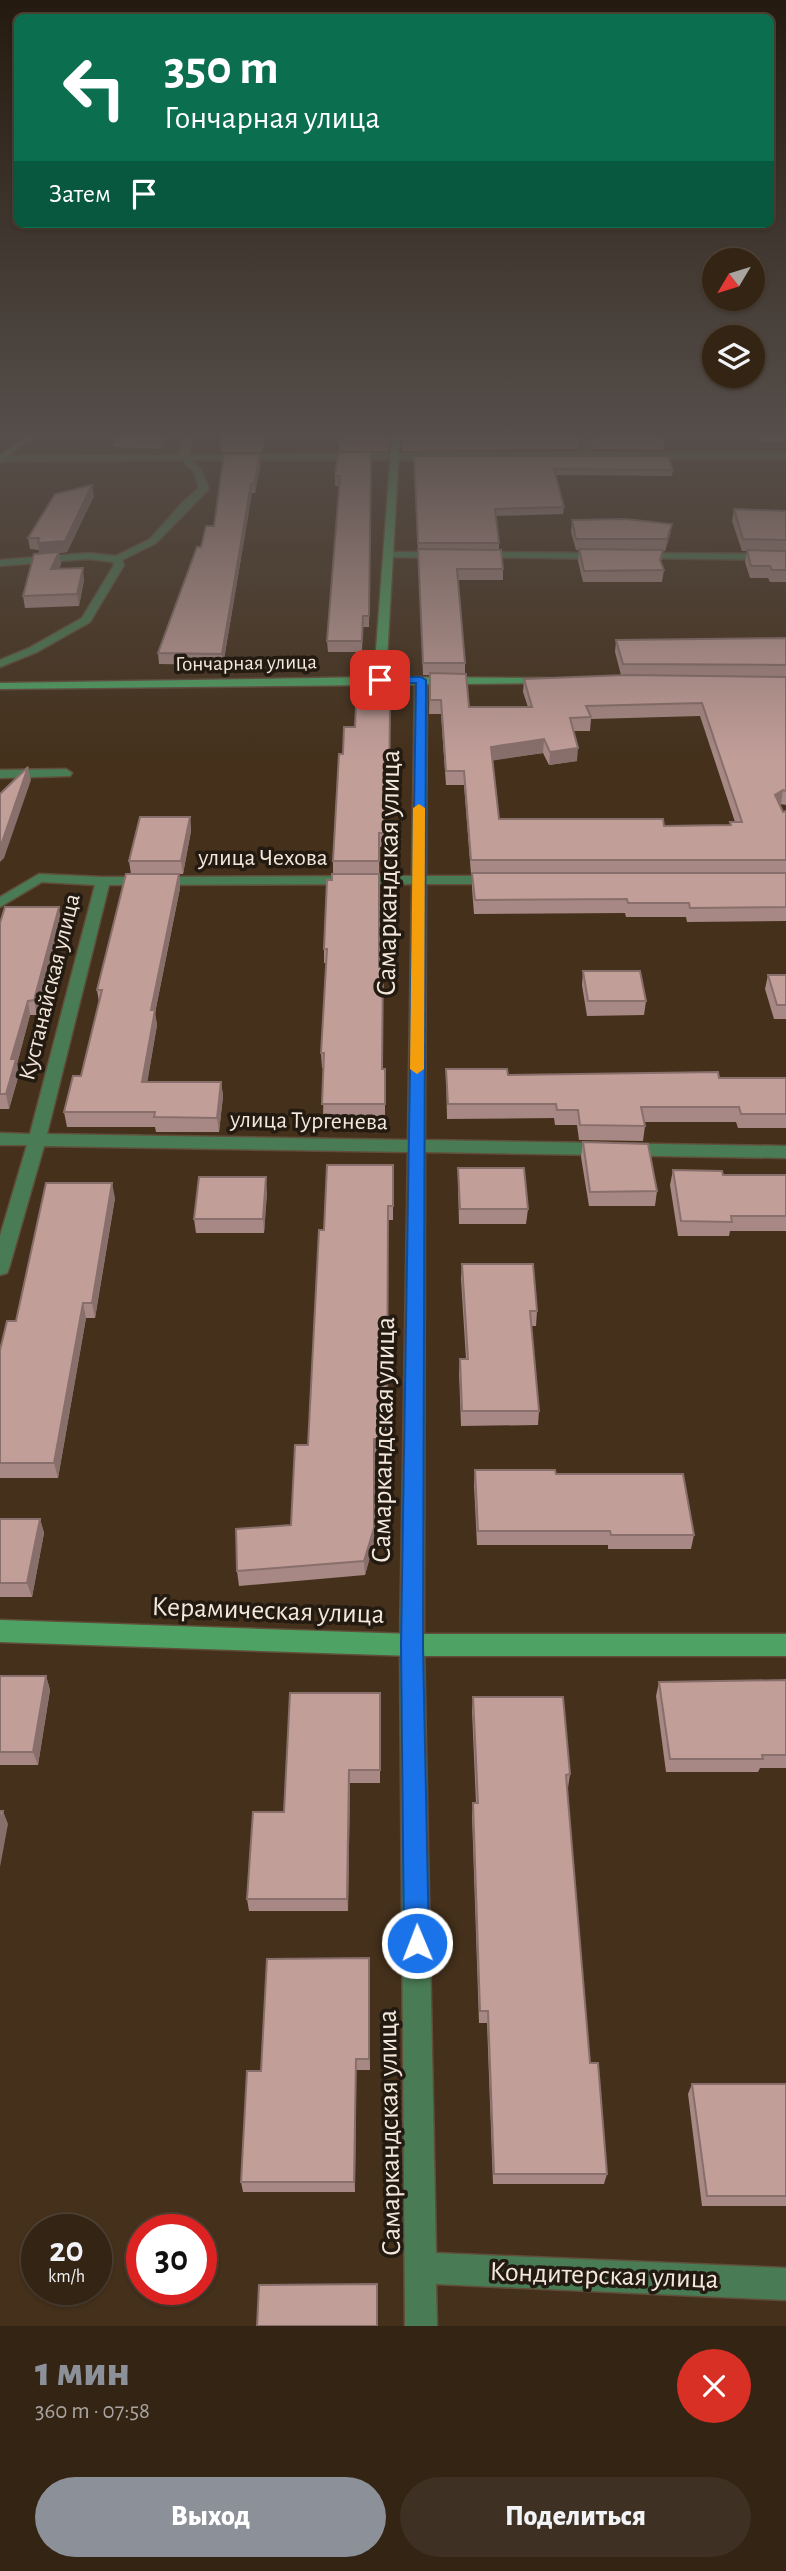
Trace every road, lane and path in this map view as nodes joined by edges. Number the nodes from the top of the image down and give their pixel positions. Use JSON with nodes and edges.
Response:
{"nodes":[{"id":1,"x":148,"y":544,"type":"edge"},
{"id":2,"x":390,"y":544,"type":"edge"},
{"id":3,"x":390,"y":555,"type":"junction"},
{"id":4,"x":457,"y":555,"type":"edge"},
{"id":5,"x":470,"y":555,"type":"edge"},
{"id":6,"x":617,"y":556,"type":"edge"},
{"id":7,"x":631,"y":556,"type":"edge"},
{"id":8,"x":786,"y":557,"type":"edge"},
{"id":9,"x":117,"y":559,"type":"junction"},
{"id":10,"x":0,"y":564,"type":"edge"},
{"id":11,"x":0,"y":664,"type":"edge"},
{"id":12,"x":380,"y":680,"type":"junction"},
{"id":13,"x":421,"y":680,"type":"junction"},
{"id":14,"x":556,"y":681,"type":"edge"},
{"id":15,"x":0,"y":686,"type":"edge"},
{"id":16,"x":66,"y":773,"type":"dead end"},
{"id":17,"x":0,"y":774,"type":"edge"},
{"id":18,"x":417,"y":880,"type":"junction"},
{"id":19,"x":513,"y":880,"type":"edge"},
{"id":20,"x":103,"y":881,"type":"junction"},
{"id":21,"x":0,"y":903,"type":"edge"},
{"id":22,"x":0,"y":1139,"type":"edge"},
{"id":23,"x":37,"y":1140,"type":"junction"},
{"id":24,"x":417,"y":1148,"type":"junction"},
{"id":25,"x":786,"y":1152,"type":"edge"},
{"id":26,"x":0,"y":1268,"type":"edge"},
{"id":27,"x":0,"y":1631,"type":"edge"},
{"id":28,"x":412,"y":1646,"type":"junction"},
{"id":29,"x":786,"y":1646,"type":"edge"},
{"id":30,"x":422,"y":2268,"type":"junction"},
{"id":31,"x":786,"y":2284,"type":"edge"},
{"id":32,"x":421,"y":2326,"type":"edge"}],
"edges":[{"from":1,"to":9,"type":"street"},
{"from":2,"to":3,"type":"street"},
{"from":3,"to":4,"type":"street"},
{"from":3,"to":12,"type":"street"},
{"from":5,"to":6,"type":"street"},
{"from":7,"to":8,"type":"street"},
{"from":9,"to":10,"type":"street"},
{"from":9,"to":11,"type":"street"},
{"from":12,"to":13,"type":"street","name":"Гончарная улица"},
{"from":12,"to":15,"type":"street","name":"Гончарная улица"},
{"from":13,"to":14,"type":"street","name":"Гончарная улица"},
{"from":13,"to":18,"type":"street","name":"Самаркандская улица"},
{"from":16,"to":17,"type":"street"},
{"from":18,"to":19,"type":"street","name":"улица Чехова"},
{"from":18,"to":20,"type":"street","name":"улица Чехова"},
{"from":18,"to":24,"type":"street","name":"Самаркандская улица"},
{"from":20,"to":21,"type":"street","name":"улица Чехова"},
{"from":20,"to":23,"type":"street","name":"Кустанайская улица"},
{"from":22,"to":23,"type":"street","name":"улица Тургенева"},
{"from":23,"to":24,"type":"street","name":"улица Тургенева"},
{"from":23,"to":26,"type":"street","name":"Кустанайская улица"},
{"from":24,"to":25,"type":"street","name":"улица Тургенева"},
{"from":24,"to":28,"type":"street","name":"Самаркандская улица"},
{"from":27,"to":28,"type":"street","name":"Керамическая улица"},
{"from":28,"to":29,"type":"street","name":"Керамическая улица"},
{"from":28,"to":30,"type":"street","name":"Самаркандская улица"},
{"from":30,"to":31,"type":"street","name":"Кондитерская улица"},
{"from":30,"to":32,"type":"street","name":"Самаркандская улица"}]}
